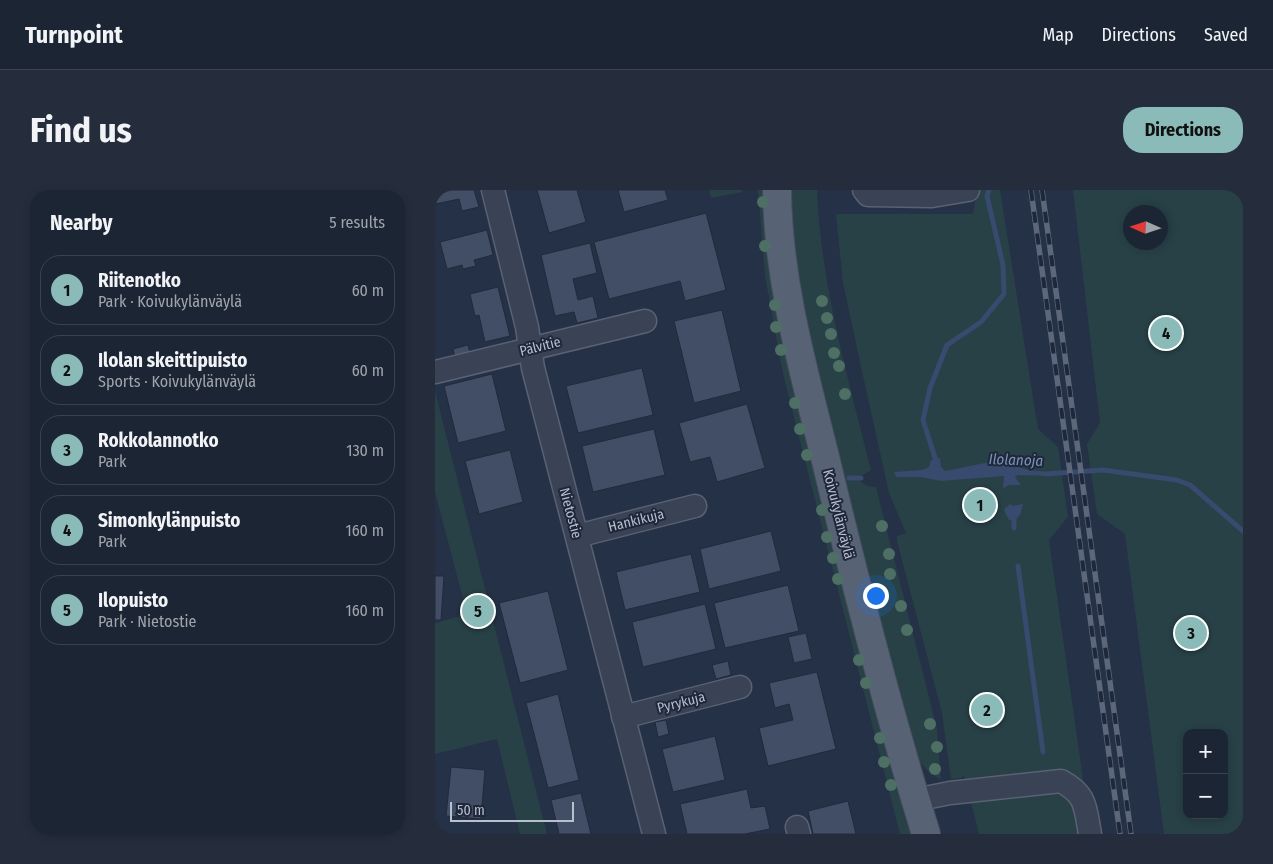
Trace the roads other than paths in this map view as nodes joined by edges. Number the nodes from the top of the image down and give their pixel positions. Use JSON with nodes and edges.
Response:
{"nodes":[{"id":1,"x":493,"y":190,"type":"edge"},
{"id":2,"x":777,"y":190,"type":"edge"},
{"id":3,"x":864,"y":190,"type":"edge"},
{"id":4,"x":968,"y":190,"type":"edge"},
{"id":5,"x":645,"y":321,"type":"dead end"},
{"id":6,"x":529,"y":348,"type":"junction"},
{"id":7,"x":435,"y":372,"type":"edge"},
{"id":8,"x":695,"y":506,"type":"dead end"},
{"id":9,"x":577,"y":536,"type":"junction"},
{"id":10,"x":740,"y":688,"type":"dead end"},
{"id":11,"x":623,"y":717,"type":"junction"},
{"id":12,"x":915,"y":800,"type":"junction"},
{"id":13,"x":654,"y":834,"type":"edge"},
{"id":14,"x":926,"y":834,"type":"edge"},
{"id":15,"x":1090,"y":834,"type":"edge"}],
"edges":[{"from":1,"to":6,"type":"street","name":"Nietostie"},
{"from":2,"to":12,"type":"main road","name":"Koivukylänväylä"},
{"from":3,"to":4,"type":"street"},
{"from":5,"to":6,"type":"street","name":"Pälvitie"},
{"from":6,"to":7,"type":"street","name":"Pälvitie"},
{"from":6,"to":9,"type":"street","name":"Nietostie"},
{"from":8,"to":9,"type":"street","name":"Hankikuja"},
{"from":9,"to":11,"type":"street","name":"Nietostie"},
{"from":10,"to":11,"type":"street","name":"Pyrykuja"},
{"from":11,"to":13,"type":"street","name":"Nietostie"},
{"from":12,"to":14,"type":"main road","name":"Koivukylänväylä"},
{"from":12,"to":15,"type":"street"}]}
